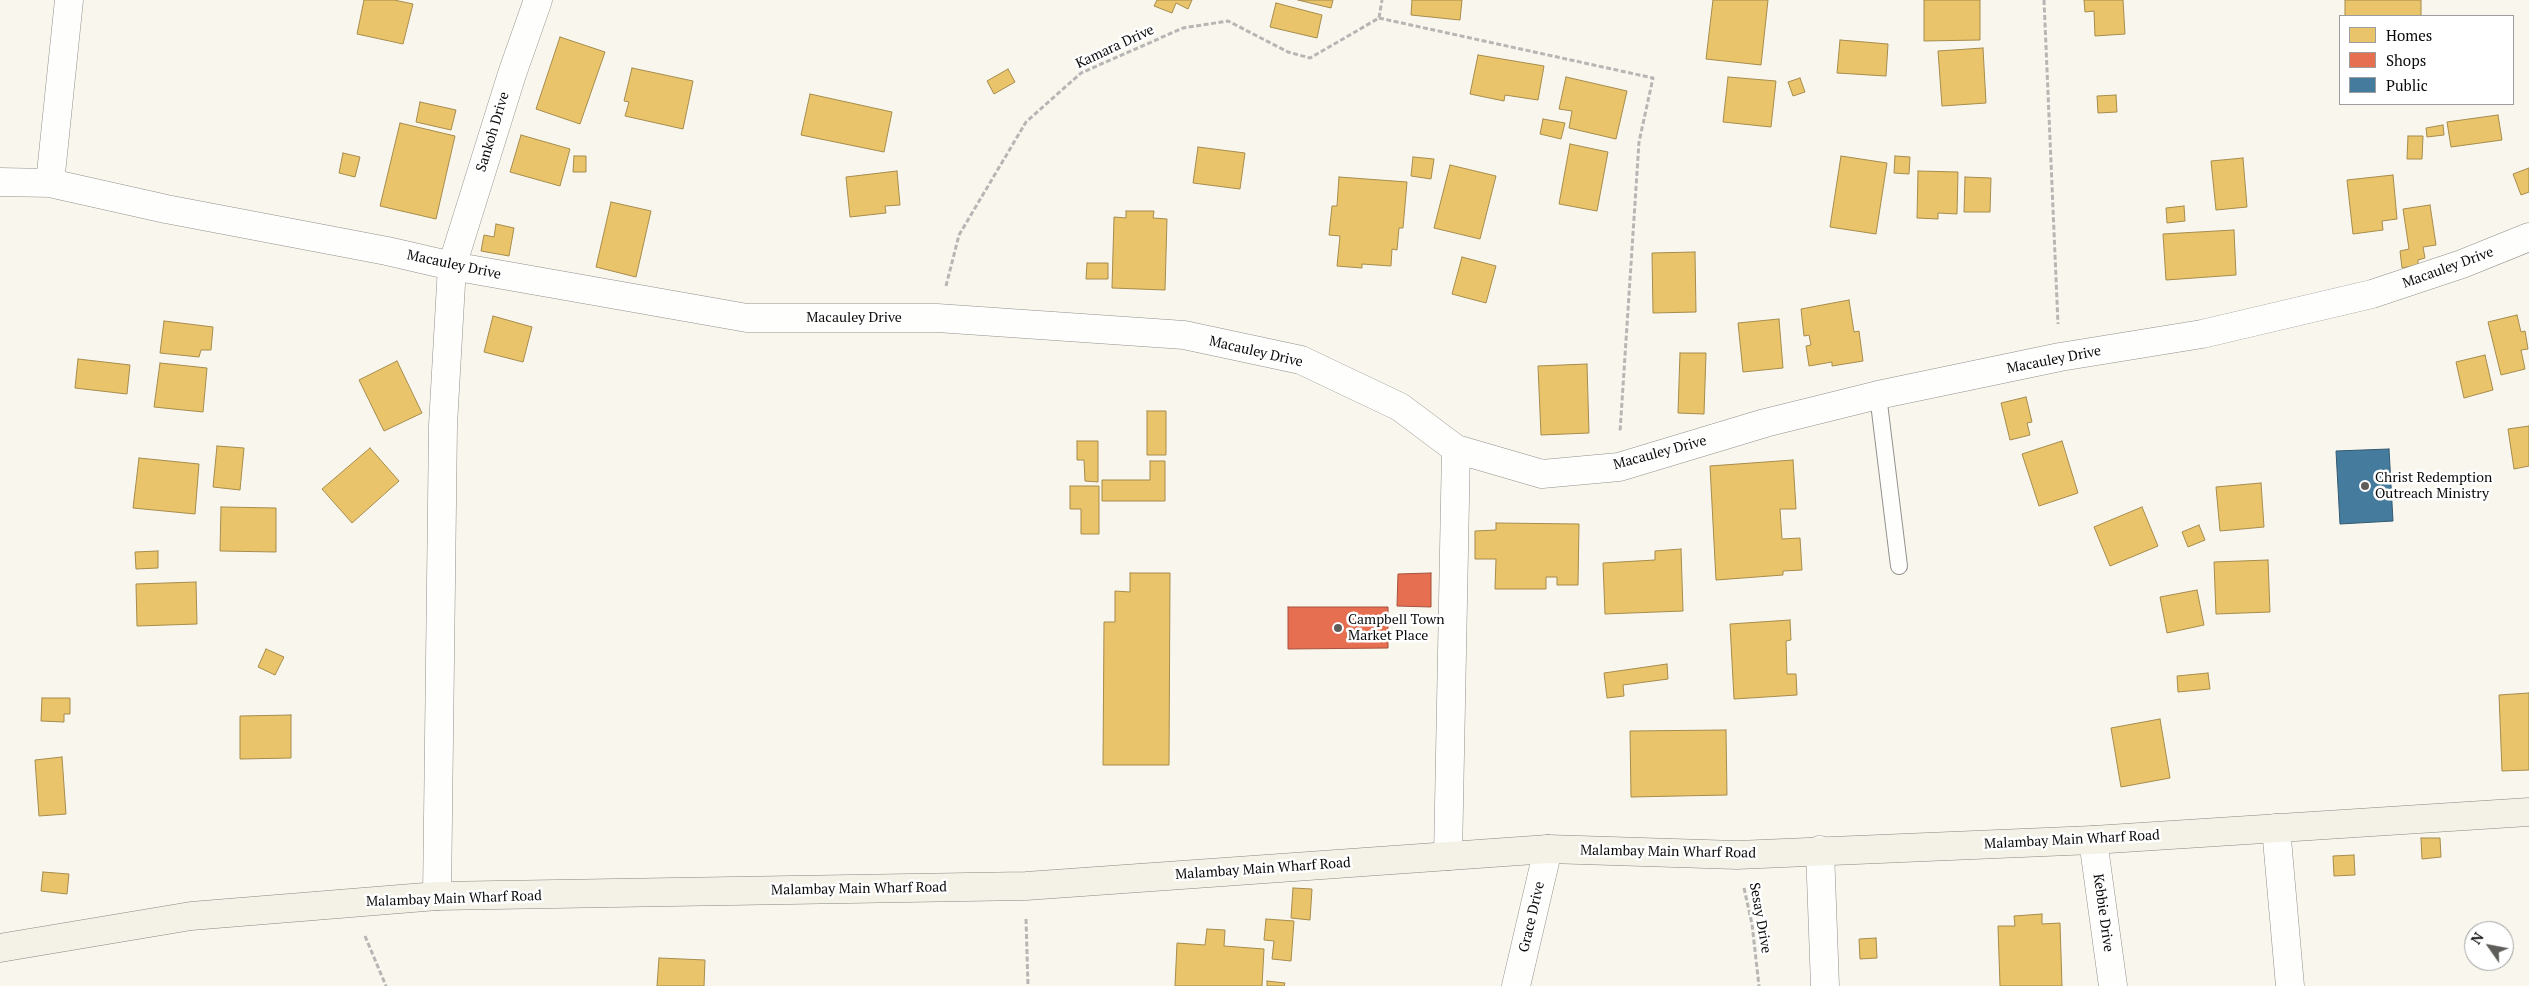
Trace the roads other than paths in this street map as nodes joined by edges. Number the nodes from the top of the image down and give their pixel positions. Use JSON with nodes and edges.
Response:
{"nodes":[{"id":1,"x":69,"y":0,"type":"edge"},
{"id":2,"x":538,"y":0,"type":"edge"},
{"id":3,"x":0,"y":182,"type":"edge"},
{"id":4,"x":50,"y":183,"type":"junction"},
{"id":5,"x":2529,"y":237,"type":"edge"},
{"id":6,"x":452,"y":266,"type":"junction"},
{"id":7,"x":1878,"y":395,"type":"junction"},
{"id":8,"x":1456,"y":449,"type":"junction"},
{"id":9,"x":1899,"y":566,"type":"dead end"},
{"id":10,"x":2529,"y":812,"type":"edge"},
{"id":11,"x":2276,"y":828,"type":"junction"},
{"id":12,"x":2093,"y":840,"type":"junction"},
{"id":13,"x":1548,"y":849,"type":"junction"},
{"id":14,"x":1820,"y":850,"type":"junction"},
{"id":15,"x":1448,"y":856,"type":"junction"},
{"id":16,"x":437,"y":896,"type":"junction"},
{"id":17,"x":0,"y":948,"type":"edge"},
{"id":18,"x":1516,"y":986,"type":"edge"},
{"id":19,"x":1825,"y":986,"type":"edge"},
{"id":20,"x":2114,"y":986,"type":"edge"},
{"id":21,"x":2290,"y":986,"type":"edge"}],
"edges":[{"from":1,"to":4,"type":"street"},
{"from":2,"to":6,"type":"street","name":"Sankoh Drive"},
{"from":3,"to":4,"type":"street","name":"Macauley Drive"},
{"from":4,"to":6,"type":"street","name":"Macauley Drive"},
{"from":5,"to":7,"type":"street","name":"Macauley Drive"},
{"from":6,"to":8,"type":"street","name":"Macauley Drive"},
{"from":6,"to":16,"type":"street","name":"Sankoh Drive"},
{"from":7,"to":8,"type":"street","name":"Macauley Drive"},
{"from":7,"to":9,"type":"lane"},
{"from":8,"to":15,"type":"street"},
{"from":10,"to":11,"type":"street","name":"Malambay Main Wharf Road"},
{"from":11,"to":12,"type":"street","name":"Malambay Main Wharf Road"},
{"from":11,"to":21,"type":"street"},
{"from":12,"to":14,"type":"street","name":"Malambay Main Wharf Road"},
{"from":12,"to":20,"type":"street","name":"Kebbie Drive"},
{"from":13,"to":14,"type":"street","name":"Malambay Main Wharf Road"},
{"from":13,"to":15,"type":"street","name":"Malambay Main Wharf Road"},
{"from":13,"to":18,"type":"street","name":"Grace Drive"},
{"from":14,"to":19,"type":"street"},
{"from":15,"to":16,"type":"street","name":"Malambay Main Wharf Road"},
{"from":16,"to":17,"type":"street","name":"Malambay Main Wharf Road"}]}
